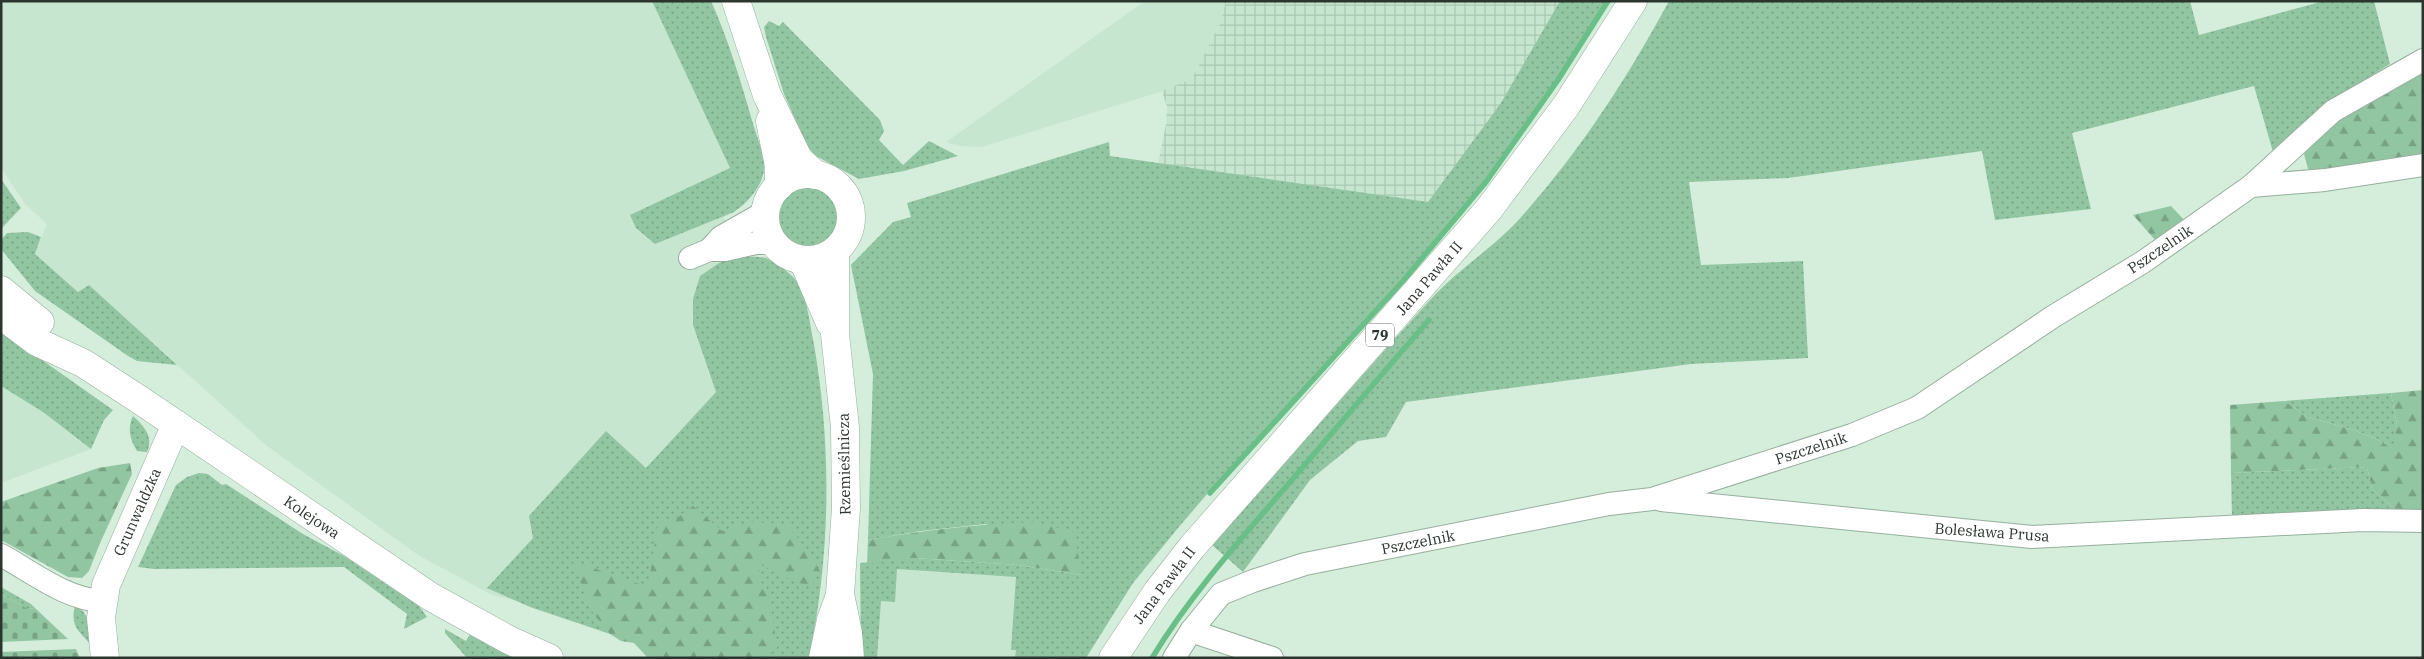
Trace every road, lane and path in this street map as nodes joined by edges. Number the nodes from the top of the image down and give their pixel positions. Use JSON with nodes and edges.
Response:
{"nodes":[{"id":1,"x":736,"y":1,"type":"edge"},
{"id":2,"x":1633,"y":1,"type":"edge"},
{"id":3,"x":2423,"y":60,"type":"edge"},
{"id":4,"x":767,"y":95,"type":"junction"},
{"id":5,"x":2423,"y":165,"type":"edge"},
{"id":6,"x":816,"y":175,"type":"junction"},
{"id":7,"x":779,"y":186,"type":"junction"},
{"id":8,"x":2250,"y":186,"type":"junction"},
{"id":9,"x":765,"y":212,"type":"junction"},
{"id":10,"x":774,"y":243,"type":"junction"},
{"id":11,"x":835,"y":252,"type":"junction"},
{"id":12,"x":803,"y":260,"type":"junction"},
{"id":13,"x":1,"y":290,"type":"edge"},
{"id":14,"x":1,"y":315,"type":"edge"},
{"id":15,"x":834,"y":334,"type":"junction"},
{"id":16,"x":83,"y":363,"type":"junction"},
{"id":17,"x":176,"y":424,"type":"junction"},
{"id":18,"x":1652,"y":499,"type":"junction"},
{"id":19,"x":2423,"y":521,"type":"edge"},
{"id":20,"x":1,"y":555,"type":"edge"},
{"id":21,"x":840,"y":594,"type":"junction"},
{"id":22,"x":103,"y":601,"type":"junction"},
{"id":23,"x":1191,"y":630,"type":"junction"},
{"id":24,"x":105,"y":658,"type":"edge"},
{"id":25,"x":549,"y":658,"type":"edge"},
{"id":26,"x":823,"y":658,"type":"edge"},
{"id":27,"x":850,"y":658,"type":"edge"},
{"id":28,"x":1113,"y":658,"type":"edge"},
{"id":29,"x":1174,"y":658,"type":"edge"},
{"id":30,"x":1272,"y":658,"type":"edge"}],
"edges":[{"from":1,"to":4,"type":"street"},
{"from":2,"to":28,"type":"street","name":"Jana Pawła II","number":"79"},
{"from":3,"to":8,"type":"street","name":"Pszczelnik"},
{"from":4,"to":6,"type":"street"},
{"from":4,"to":7,"type":"street"},
{"from":5,"to":8,"type":"street"},
{"from":6,"to":7,"type":"street"},
{"from":6,"to":11,"type":"street"},
{"from":7,"to":9,"type":"street"},
{"from":8,"to":18,"type":"street","name":"Pszczelnik"},
{"from":9,"to":10,"type":"street"},
{"from":9,"to":10,"type":"street"},
{"from":10,"to":12,"type":"street"},
{"from":11,"to":12,"type":"street"},
{"from":11,"to":15,"type":"street","name":"Rzemieślnicza"},
{"from":12,"to":15,"type":"street","name":"Rzemieślnicza"},
{"from":13,"to":16,"type":"street","name":"Kolejowa"},
{"from":14,"to":16,"type":"street","name":"Kolejowa"},
{"from":15,"to":21,"type":"street","name":"Rzemieślnicza"},
{"from":16,"to":17,"type":"street","name":"Kolejowa"},
{"from":17,"to":22,"type":"street","name":"Grunwaldzka"},
{"from":17,"to":25,"type":"street","name":"Kolejowa"},
{"from":18,"to":19,"type":"street","name":"Bolesława Prusa"},
{"from":18,"to":23,"type":"street","name":"Pszczelnik"},
{"from":20,"to":22,"type":"street"},
{"from":21,"to":26,"type":"street","name":"Rzemieślnicza"},
{"from":21,"to":27,"type":"street","name":"Rzemieślnicza"},
{"from":22,"to":24,"type":"street","name":"Grunwaldzka"},
{"from":23,"to":29,"type":"street","name":"Pszczelnik"},
{"from":23,"to":30,"type":"street"}]}
